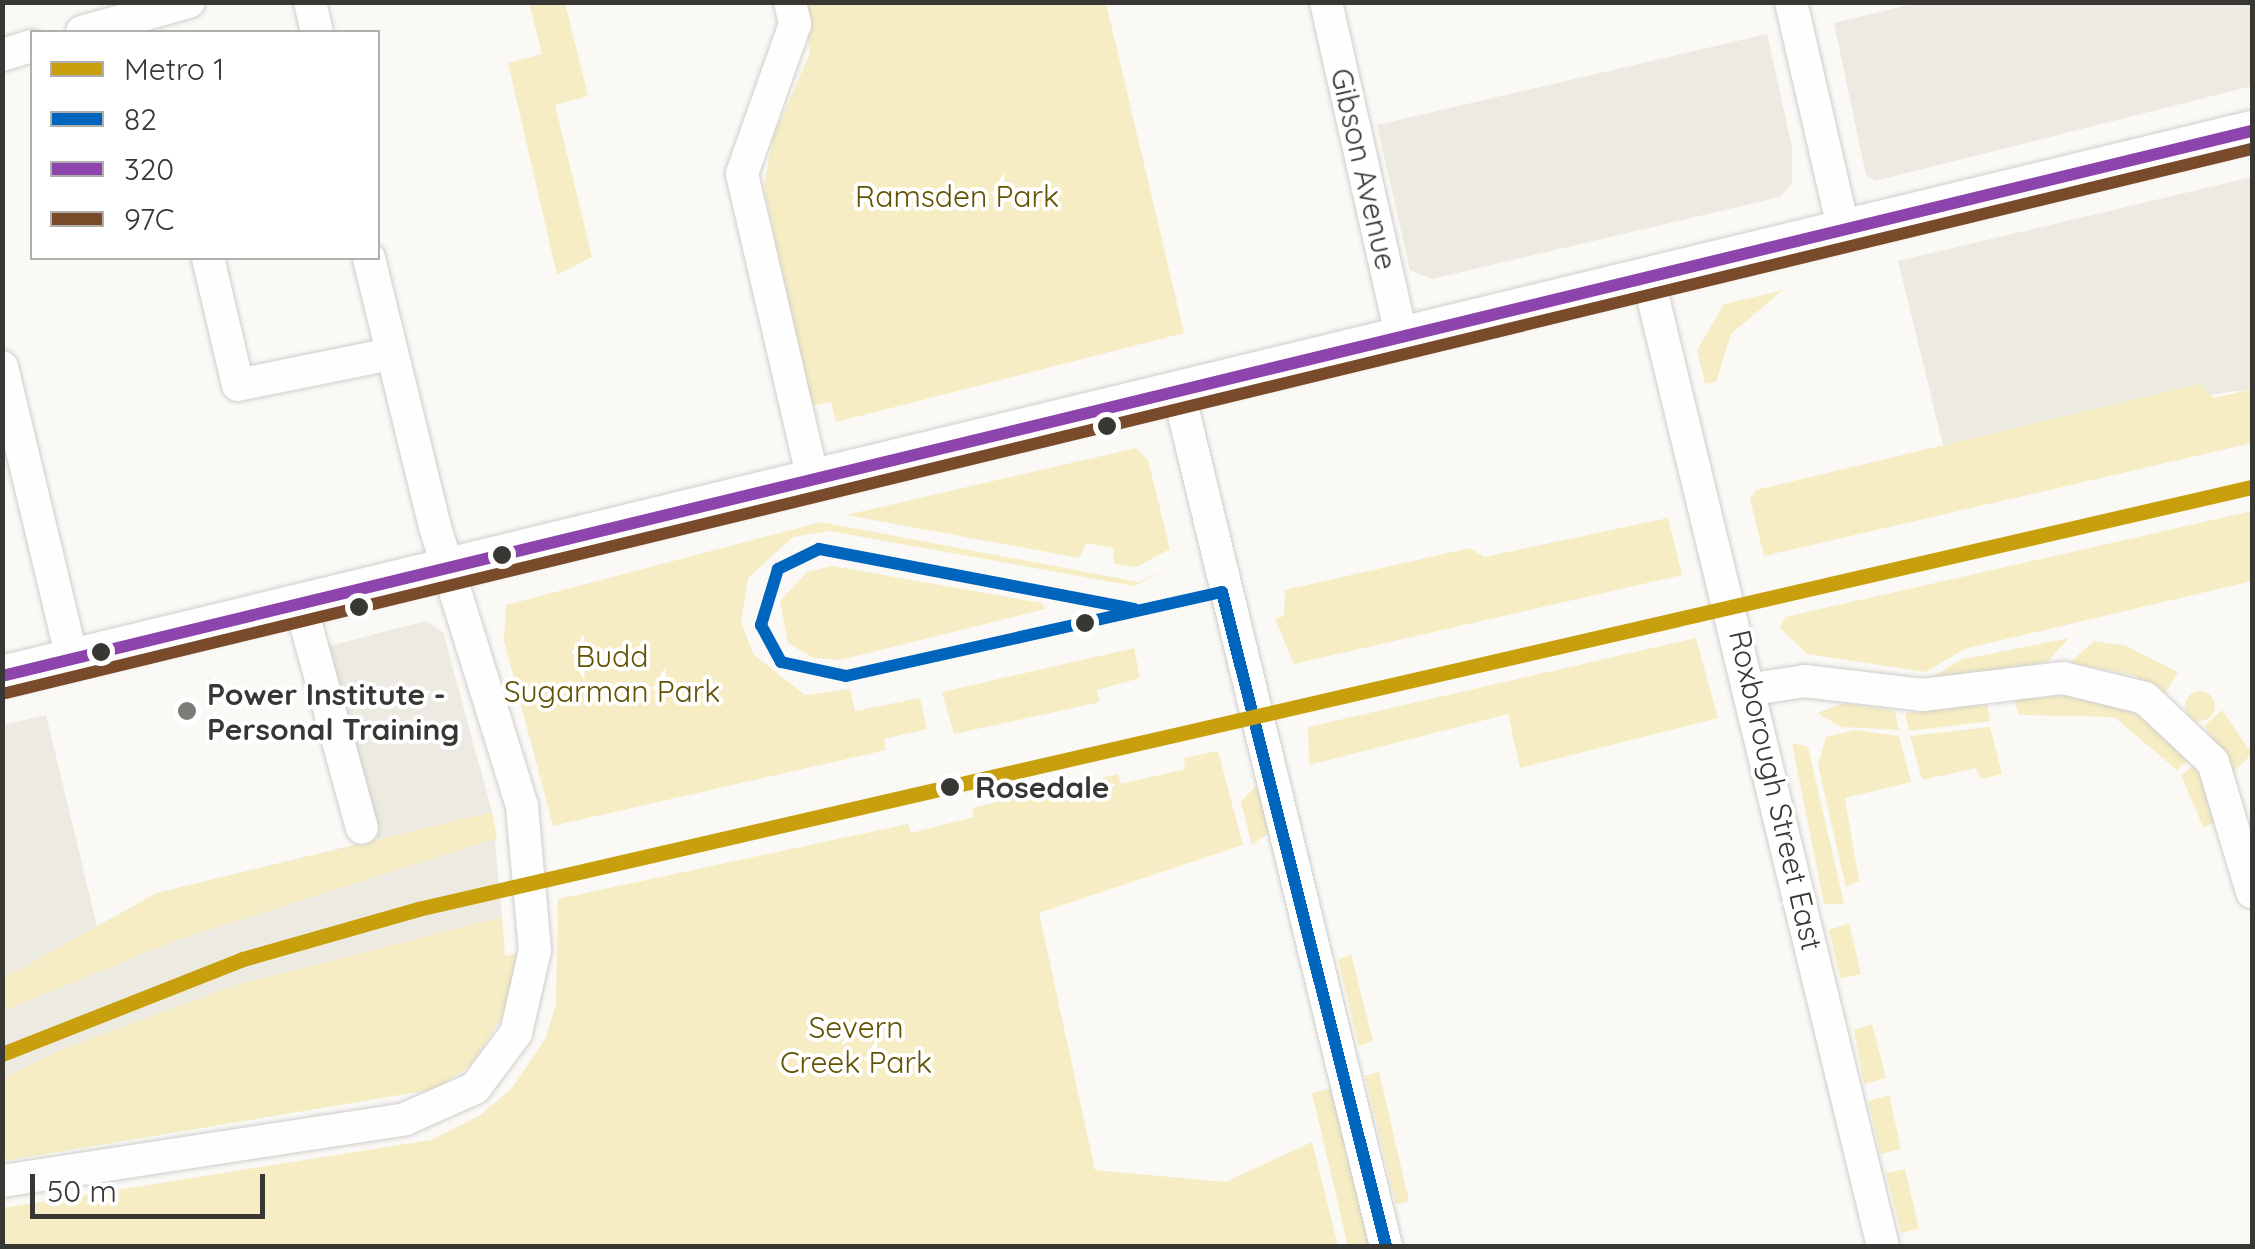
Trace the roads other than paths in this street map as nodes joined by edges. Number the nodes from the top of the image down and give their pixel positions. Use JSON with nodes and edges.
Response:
{"nodes":[{"id":1,"x":189,"y":2,"type":"edge"},
{"id":2,"x":310,"y":2,"type":"edge"},
{"id":3,"x":790,"y":2,"type":"edge"},
{"id":4,"x":1326,"y":2,"type":"edge"},
{"id":5,"x":1791,"y":2,"type":"edge"},
{"id":6,"x":154,"y":23,"type":"edge"},
{"id":7,"x":98,"y":30,"type":"edge"},
{"id":8,"x":317,"y":30,"type":"edge"},
{"id":9,"x":30,"y":47,"type":"edge"},
{"id":10,"x":2,"y":55,"type":"edge"},
{"id":11,"x":2252,"y":131,"type":"edge"},
{"id":12,"x":1843,"y":228,"type":"junction"},
{"id":13,"x":208,"y":260,"type":"edge"},
{"id":14,"x":369,"y":260,"type":"edge"},
{"id":15,"x":1648,"y":276,"type":"junction"},
{"id":16,"x":1401,"y":336,"type":"junction"},
{"id":17,"x":391,"y":354,"type":"junction"},
{"id":18,"x":2,"y":368,"type":"edge"},
{"id":19,"x":1178,"y":390,"type":"junction"},
{"id":20,"x":814,"y":480,"type":"junction"},
{"id":21,"x":449,"y":568,"type":"junction"},
{"id":22,"x":300,"y":603,"type":"junction"},
{"id":23,"x":72,"y":659,"type":"junction"},
{"id":24,"x":2,"y":676,"type":"edge"},
{"id":25,"x":1752,"y":689,"type":"junction"},
{"id":26,"x":362,"y":828,"type":"dead end"},
{"id":27,"x":2252,"y":892,"type":"edge"},
{"id":28,"x":2,"y":1181,"type":"edge"},
{"id":29,"x":1386,"y":1246,"type":"edge"},
{"id":30,"x":1884,"y":1246,"type":"edge"}],
"edges":[{"from":1,"to":6,"type":"street"},
{"from":2,"to":8,"type":"street"},
{"from":3,"to":20,"type":"street"},
{"from":4,"to":16,"type":"street","name":"Gibson Avenue"},
{"from":5,"to":12,"type":"street"},
{"from":6,"to":7,"type":"street"},
{"from":9,"to":10,"type":"street"},
{"from":11,"to":12,"type":"main road"},
{"from":12,"to":15,"type":"main road"},
{"from":13,"to":17,"type":"street"},
{"from":14,"to":17,"type":"street"},
{"from":15,"to":16,"type":"main road"},
{"from":15,"to":25,"type":"street","name":"Roxborough Street East"},
{"from":16,"to":19,"type":"main road"},
{"from":17,"to":21,"type":"street"},
{"from":18,"to":23,"type":"street"},
{"from":19,"to":20,"type":"main road"},
{"from":19,"to":29,"type":"street"},
{"from":20,"to":21,"type":"main road"},
{"from":21,"to":22,"type":"main road"},
{"from":21,"to":28,"type":"street"},
{"from":22,"to":23,"type":"main road"},
{"from":22,"to":26,"type":"street"},
{"from":23,"to":24,"type":"main road"},
{"from":25,"to":27,"type":"street"},
{"from":25,"to":30,"type":"street","name":"Roxborough Street East"}]}
